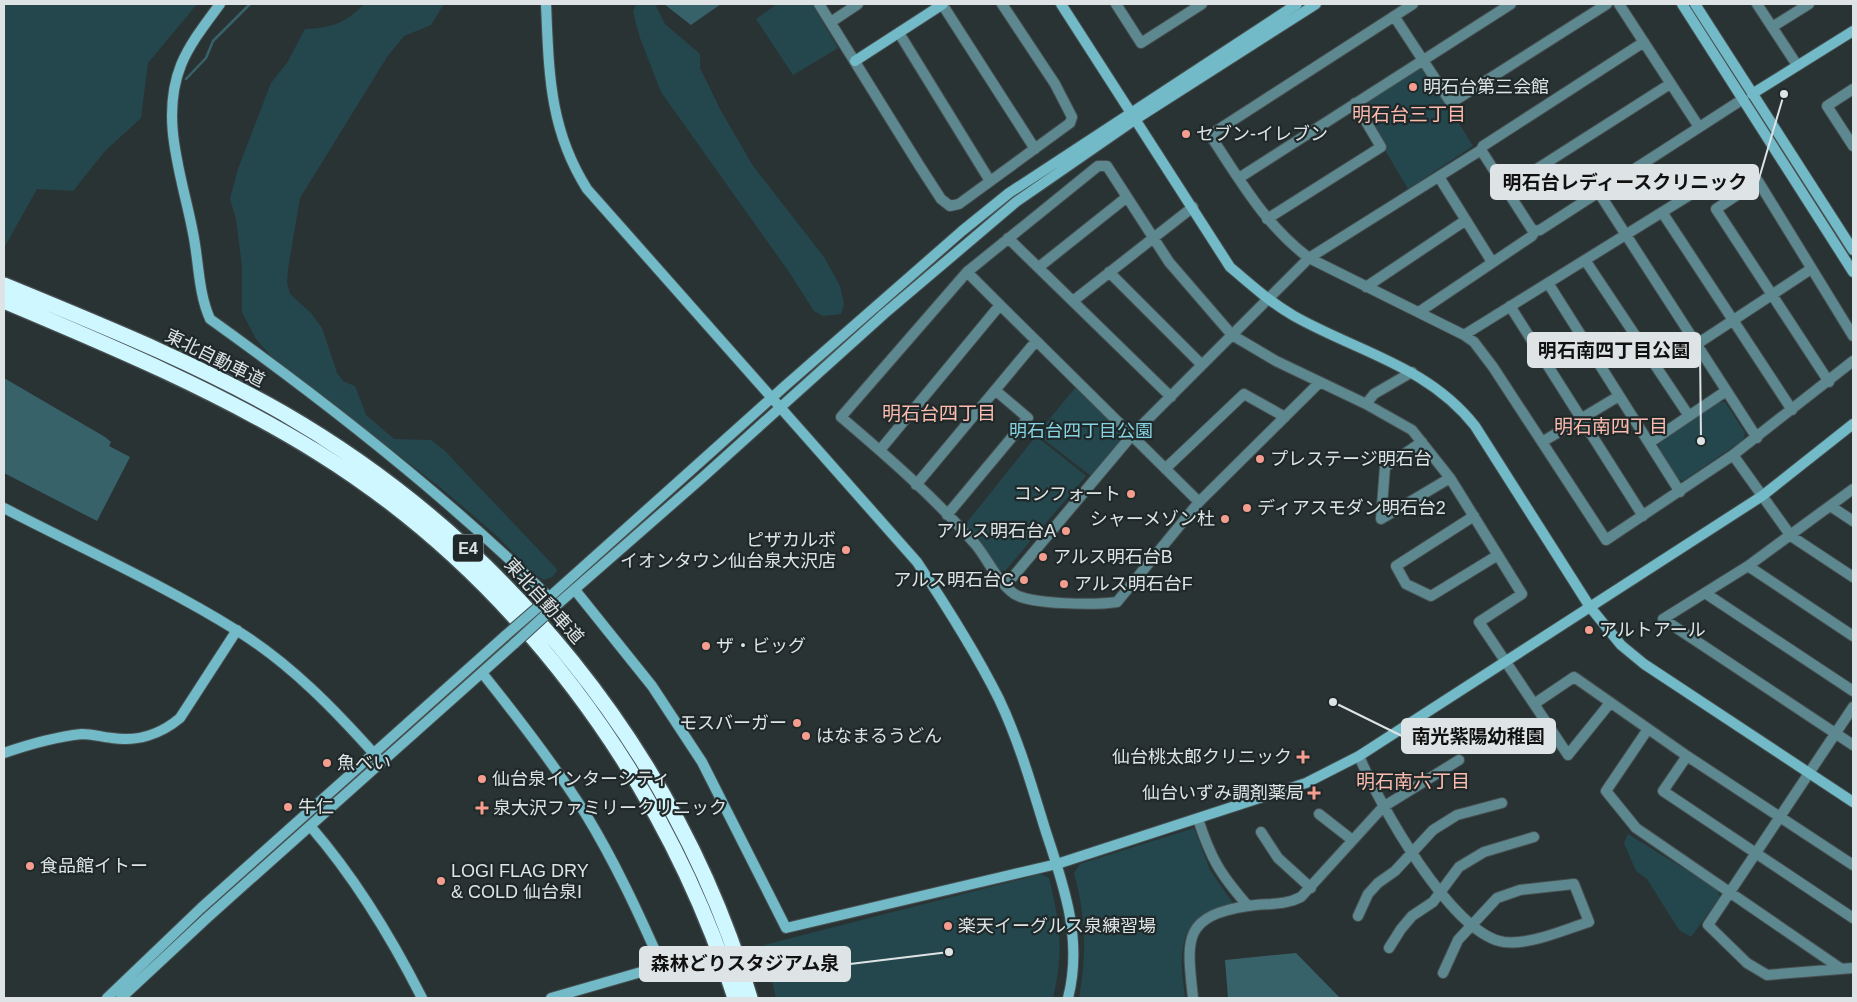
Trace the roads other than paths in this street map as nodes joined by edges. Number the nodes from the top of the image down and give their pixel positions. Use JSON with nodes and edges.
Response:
{"nodes":[{"id":1,"x":220,"y":4,"type":"edge"},
{"id":2,"x":546,"y":4,"type":"edge"},
{"id":3,"x":819,"y":4,"type":"edge"},
{"id":4,"x":858,"y":4,"type":"edge"},
{"id":5,"x":943,"y":4,"type":"edge"},
{"id":6,"x":1002,"y":4,"type":"edge"},
{"id":7,"x":1062,"y":4,"type":"edge"},
{"id":8,"x":1116,"y":4,"type":"edge"},
{"id":9,"x":1202,"y":4,"type":"edge"},
{"id":10,"x":1297,"y":4,"type":"edge"},
{"id":11,"x":1316,"y":4,"type":"edge"},
{"id":12,"x":1413,"y":4,"type":"edge"},
{"id":13,"x":1511,"y":4,"type":"edge"},
{"id":14,"x":1607,"y":4,"type":"edge"},
{"id":15,"x":1619,"y":4,"type":"edge"},
{"id":16,"x":1682,"y":4,"type":"edge"},
{"id":17,"x":1695,"y":4,"type":"edge"},
{"id":18,"x":1757,"y":4,"type":"edge"},
{"id":19,"x":1808,"y":4,"type":"edge"},
{"id":20,"x":1394,"y":16,"type":"junction"},
{"id":21,"x":831,"y":22,"type":"junction"},
{"id":22,"x":1772,"y":27,"type":"junction"},
{"id":23,"x":1853,"y":31,"type":"edge"},
{"id":24,"x":899,"y":33,"type":"junction"},
{"id":25,"x":1644,"y":42,"type":"junction"},
{"id":26,"x":1423,"y":60,"type":"junction"},
{"id":27,"x":855,"y":61,"type":"junction"},
{"id":28,"x":1797,"y":65,"type":"junction"},
{"id":29,"x":1670,"y":84,"type":"junction"},
{"id":30,"x":1853,"y":89,"type":"edge"},
{"id":31,"x":1748,"y":97,"type":"junction"},
{"id":32,"x":1355,"y":103,"type":"junction"},
{"id":33,"x":1133,"y":115,"type":"junction"},
{"id":34,"x":1699,"y":127,"type":"junction"},
{"id":35,"x":1853,"y":146,"type":"edge"},
{"id":36,"x":1035,"y":149,"type":"junction"},
{"id":37,"x":1481,"y":150,"type":"junction"},
{"id":38,"x":1439,"y":177,"type":"junction"},
{"id":39,"x":1239,"y":178,"type":"junction"},
{"id":40,"x":990,"y":181,"type":"junction"},
{"id":41,"x":1507,"y":188,"type":"junction"},
{"id":42,"x":1599,"y":193,"type":"junction"},
{"id":43,"x":1127,"y":197,"type":"junction"},
{"id":44,"x":1734,"y":197,"type":"junction"},
{"id":45,"x":1193,"y":208,"type":"junction"},
{"id":46,"x":1662,"y":212,"type":"junction"},
{"id":47,"x":1267,"y":219,"type":"junction"},
{"id":48,"x":1466,"y":220,"type":"junction"},
{"id":49,"x":1535,"y":231,"type":"junction"},
{"id":50,"x":1625,"y":235,"type":"junction"},
{"id":51,"x":1152,"y":237,"type":"junction"},
{"id":52,"x":1008,"y":238,"type":"junction"},
{"id":53,"x":1853,"y":250,"type":"edge"},
{"id":54,"x":1309,"y":258,"type":"junction"},
{"id":55,"x":1585,"y":260,"type":"junction"},
{"id":56,"x":1492,"y":262,"type":"junction"},
{"id":57,"x":1038,"y":267,"type":"junction"},
{"id":58,"x":1811,"y":269,"type":"junction"},
{"id":59,"x":967,"y":272,"type":"junction"},
{"id":60,"x":1109,"y":272,"type":"junction"},
{"id":61,"x":1853,"y":272,"type":"edge"},
{"id":62,"x":1548,"y":283,"type":"junction"},
{"id":63,"x":4,"y":285,"type":"edge"},
{"id":64,"x":1366,"y":287,"type":"junction"},
{"id":65,"x":1772,"y":295,"type":"junction"},
{"id":66,"x":1268,"y":299,"type":"junction"},
{"id":67,"x":1073,"y":301,"type":"junction"},
{"id":68,"x":4,"y":302,"type":"edge"},
{"id":69,"x":1000,"y":305,"type":"junction"},
{"id":70,"x":1510,"y":306,"type":"junction"},
{"id":71,"x":1419,"y":312,"type":"junction"},
{"id":72,"x":1733,"y":320,"type":"junction"},
{"id":73,"x":1232,"y":335,"type":"junction"},
{"id":74,"x":1464,"y":335,"type":"junction"},
{"id":75,"x":1853,"y":336,"type":"edge"},
{"id":76,"x":1036,"y":341,"type":"junction"},
{"id":77,"x":1697,"y":344,"type":"junction"},
{"id":78,"x":1853,"y":362,"type":"edge"},
{"id":79,"x":1202,"y":365,"type":"junction"},
{"id":80,"x":1412,"y":372,"type":"junction"},
{"id":81,"x":1320,"y":382,"type":"junction"},
{"id":82,"x":1829,"y":382,"type":"junction"},
{"id":83,"x":995,"y":390,"type":"junction"},
{"id":84,"x":1726,"y":391,"type":"junction"},
{"id":85,"x":1619,"y":396,"type":"junction"},
{"id":86,"x":773,"y":397,"type":"junction"},
{"id":87,"x":1171,"y":397,"type":"junction"},
{"id":88,"x":1366,"y":404,"type":"junction"},
{"id":89,"x":780,"y":406,"type":"junction"},
{"id":90,"x":1792,"y":410,"type":"junction"},
{"id":91,"x":1689,"y":416,"type":"junction"},
{"id":92,"x":1285,"y":417,"type":"junction"},
{"id":93,"x":1581,"y":418,"type":"junction"},
{"id":94,"x":1853,"y":424,"type":"edge"},
{"id":95,"x":1133,"y":434,"type":"junction"},
{"id":96,"x":1757,"y":438,"type":"junction"},
{"id":97,"x":1422,"y":442,"type":"junction"},
{"id":98,"x":1542,"y":442,"type":"junction"},
{"id":99,"x":1649,"y":443,"type":"junction"},
{"id":100,"x":880,"y":450,"type":"junction"},
{"id":101,"x":1733,"y":455,"type":"junction"},
{"id":102,"x":1166,"y":468,"type":"junction"},
{"id":103,"x":1450,"y":478,"type":"junction"},
{"id":104,"x":916,"y":485,"type":"junction"},
{"id":105,"x":1853,"y":489,"type":"edge"},
{"id":106,"x":1680,"y":492,"type":"junction"},
{"id":107,"x":1762,"y":496,"type":"junction"},
{"id":108,"x":1199,"y":502,"type":"junction"},
{"id":109,"x":1832,"y":507,"type":"junction"},
{"id":110,"x":4,"y":508,"type":"edge"},
{"id":111,"x":947,"y":515,"type":"junction"},
{"id":112,"x":1474,"y":516,"type":"junction"},
{"id":113,"x":1643,"y":516,"type":"junction"},
{"id":114,"x":1853,"y":521,"type":"edge"},
{"id":115,"x":1791,"y":536,"type":"junction"},
{"id":116,"x":1498,"y":555,"type":"junction"},
{"id":117,"x":1748,"y":566,"type":"junction"},
{"id":118,"x":1853,"y":577,"type":"edge"},
{"id":119,"x":1006,"y":585,"type":"junction"},
{"id":120,"x":575,"y":590,"type":"junction"},
{"id":121,"x":1704,"y":593,"type":"junction"},
{"id":122,"x":548,"y":603,"type":"junction"},
{"id":123,"x":1590,"y":607,"type":"junction"},
{"id":124,"x":237,"y":630,"type":"junction"},
{"id":125,"x":1853,"y":636,"type":"edge"},
{"id":126,"x":1506,"y":661,"type":"junction"},
{"id":127,"x":483,"y":674,"type":"junction"},
{"id":128,"x":1853,"y":691,"type":"edge"},
{"id":129,"x":1610,"y":703,"type":"junction"},
{"id":130,"x":1534,"y":704,"type":"junction"},
{"id":131,"x":1853,"y":707,"type":"edge"},
{"id":132,"x":1648,"y":728,"type":"junction"},
{"id":133,"x":1836,"y":734,"type":"junction"},
{"id":134,"x":1853,"y":745,"type":"edge"},
{"id":135,"x":4,"y":753,"type":"edge"},
{"id":136,"x":374,"y":753,"type":"junction"},
{"id":137,"x":1359,"y":756,"type":"junction"},
{"id":138,"x":1687,"y":756,"type":"junction"},
{"id":139,"x":1459,"y":760,"type":"dead end"},
{"id":140,"x":383,"y":763,"type":"junction"},
{"id":141,"x":1810,"y":773,"type":"junction"},
{"id":142,"x":1853,"y":802,"type":"edge"},
{"id":143,"x":1502,"y":803,"type":"dead end"},
{"id":144,"x":1383,"y":807,"type":"junction"},
{"id":145,"x":1319,"y":814,"type":"dead end"},
{"id":146,"x":1780,"y":817,"type":"junction"},
{"id":147,"x":1198,"y":818,"type":"junction"},
{"id":148,"x":311,"y":827,"type":"junction"},
{"id":149,"x":1261,"y":832,"type":"dead end"},
{"id":150,"x":1534,"y":836,"type":"dead end"},
{"id":151,"x":1351,"y":840,"type":"junction"},
{"id":152,"x":1412,"y":853,"type":"junction"},
{"id":153,"x":1756,"y":853,"type":"junction"},
{"id":154,"x":1056,"y":864,"type":"junction"},
{"id":155,"x":1853,"y":864,"type":"edge"},
{"id":156,"x":1311,"y":888,"type":"junction"},
{"id":157,"x":1441,"y":891,"type":"junction"},
{"id":158,"x":1730,"y":893,"type":"junction"},
{"id":159,"x":1248,"y":906,"type":"junction"},
{"id":160,"x":1358,"y":916,"type":"dead end"},
{"id":161,"x":1853,"y":918,"type":"edge"},
{"id":162,"x":1471,"y":926,"type":"junction"},
{"id":163,"x":1389,"y":948,"type":"dead end"},
{"id":164,"x":1840,"y":968,"type":"junction"},
{"id":165,"x":1853,"y":968,"type":"edge"},
{"id":166,"x":1443,"y":973,"type":"dead end"},
{"id":167,"x":106,"y":998,"type":"edge"},
{"id":168,"x":121,"y":998,"type":"edge"},
{"id":169,"x":422,"y":998,"type":"edge"},
{"id":170,"x":552,"y":998,"type":"edge"},
{"id":171,"x":734,"y":998,"type":"edge"},
{"id":172,"x":750,"y":998,"type":"edge"},
{"id":173,"x":1068,"y":998,"type":"edge"},
{"id":174,"x":1192,"y":998,"type":"edge"}],
"edges":[{"from":1,"to":122,"type":"street"},
{"from":2,"to":86,"type":"street"},
{"from":3,"to":21,"type":"street"},
{"from":4,"to":21,"type":"street"},
{"from":5,"to":24,"type":"street"},
{"from":5,"to":36,"type":"street"},
{"from":6,"to":36,"type":"street"},
{"from":7,"to":33,"type":"street"},
{"from":8,"to":9,"type":"street"},
{"from":10,"to":33,"type":"street"},
{"from":11,"to":33,"type":"street"},
{"from":12,"to":20,"type":"street"},
{"from":13,"to":26,"type":"street"},
{"from":14,"to":26,"type":"street"},
{"from":15,"to":25,"type":"street"},
{"from":16,"to":31,"type":"street"},
{"from":17,"to":31,"type":"street"},
{"from":18,"to":22,"type":"street"},
{"from":19,"to":22,"type":"street"},
{"from":20,"to":26,"type":"street"},
{"from":20,"to":39,"type":"street"},
{"from":21,"to":27,"type":"street"},
{"from":22,"to":28,"type":"street"},
{"from":23,"to":28,"type":"street"},
{"from":24,"to":27,"type":"street"},
{"from":24,"to":40,"type":"street"},
{"from":25,"to":29,"type":"street"},
{"from":25,"to":37,"type":"street"},
{"from":26,"to":32,"type":"street"},
{"from":27,"to":40,"type":"street"},
{"from":28,"to":31,"type":"street"},
{"from":29,"to":34,"type":"street"},
{"from":29,"to":41,"type":"street"},
{"from":30,"to":35,"type":"street"},
{"from":31,"to":34,"type":"street"},
{"from":31,"to":53,"type":"street"},
{"from":31,"to":61,"type":"street"},
{"from":32,"to":39,"type":"street"},
{"from":32,"to":47,"type":"street"},
{"from":33,"to":45,"type":"street"},
{"from":33,"to":86,"type":"street"},
{"from":33,"to":89,"type":"street"},
{"from":34,"to":42,"type":"street"},
{"from":36,"to":40,"type":"street"},
{"from":37,"to":38,"type":"street"},
{"from":37,"to":41,"type":"street"},
{"from":38,"to":48,"type":"street"},
{"from":38,"to":54,"type":"street"},
{"from":39,"to":47,"type":"street"},
{"from":41,"to":49,"type":"street"},
{"from":42,"to":49,"type":"street"},
{"from":42,"to":50,"type":"street"},
{"from":43,"to":51,"type":"street"},
{"from":43,"to":52,"type":"street"},
{"from":43,"to":57,"type":"street"},
{"from":44,"to":46,"type":"street"},
{"from":44,"to":58,"type":"street"},
{"from":44,"to":65,"type":"street"},
{"from":45,"to":51,"type":"street"},
{"from":45,"to":66,"type":"street"},
{"from":46,"to":50,"type":"street"},
{"from":46,"to":72,"type":"street"},
{"from":47,"to":54,"type":"street"},
{"from":48,"to":56,"type":"street"},
{"from":48,"to":64,"type":"street"},
{"from":49,"to":56,"type":"street"},
{"from":50,"to":55,"type":"street"},
{"from":50,"to":77,"type":"street"},
{"from":51,"to":60,"type":"street"},
{"from":51,"to":73,"type":"street"},
{"from":52,"to":57,"type":"street"},
{"from":52,"to":59,"type":"street"},
{"from":54,"to":64,"type":"street"},
{"from":54,"to":66,"type":"street"},
{"from":55,"to":62,"type":"street"},
{"from":55,"to":91,"type":"street"},
{"from":56,"to":71,"type":"street"},
{"from":57,"to":67,"type":"street"},
{"from":58,"to":65,"type":"street"},
{"from":58,"to":75,"type":"street"},
{"from":59,"to":69,"type":"street"},
{"from":59,"to":100,"type":"street"},
{"from":60,"to":67,"type":"street"},
{"from":60,"to":79,"type":"street"},
{"from":62,"to":70,"type":"street"},
{"from":62,"to":85,"type":"street"},
{"from":63,"to":172,"type":"highway","name":"東北自動車道","number":"E4"},
{"from":64,"to":71,"type":"street"},
{"from":65,"to":72,"type":"street"},
{"from":65,"to":82,"type":"street"},
{"from":66,"to":73,"type":"street"},
{"from":66,"to":80,"type":"street"},
{"from":67,"to":87,"type":"street"},
{"from":68,"to":171,"type":"highway","name":"東北自動車道","number":"E4"},
{"from":69,"to":76,"type":"street"},
{"from":69,"to":100,"type":"street"},
{"from":70,"to":74,"type":"street"},
{"from":70,"to":93,"type":"street"},
{"from":71,"to":74,"type":"street"},
{"from":72,"to":77,"type":"street"},
{"from":72,"to":90,"type":"street"},
{"from":73,"to":79,"type":"street"},
{"from":73,"to":81,"type":"street"},
{"from":74,"to":98,"type":"street"},
{"from":76,"to":83,"type":"street"},
{"from":76,"to":95,"type":"street"},
{"from":77,"to":84,"type":"street"},
{"from":78,"to":82,"type":"street"},
{"from":79,"to":87,"type":"street"},
{"from":80,"to":88,"type":"street"},
{"from":80,"to":123,"type":"street"},
{"from":81,"to":88,"type":"street"},
{"from":81,"to":92,"type":"street"},
{"from":82,"to":90,"type":"street"},
{"from":83,"to":104,"type":"street"},
{"from":83,"to":111,"type":"street"},
{"from":84,"to":91,"type":"street"},
{"from":84,"to":96,"type":"street"},
{"from":85,"to":93,"type":"street"},
{"from":85,"to":99,"type":"street"},
{"from":86,"to":89,"type":"street"},
{"from":86,"to":122,"type":"street"},
{"from":87,"to":95,"type":"street"},
{"from":88,"to":97,"type":"street"},
{"from":89,"to":120,"type":"street"},
{"from":89,"to":154,"type":"street"},
{"from":90,"to":96,"type":"street"},
{"from":91,"to":99,"type":"street"},
{"from":92,"to":102,"type":"street"},
{"from":92,"to":108,"type":"street"},
{"from":93,"to":98,"type":"street"},
{"from":93,"to":113,"type":"street"},
{"from":94,"to":107,"type":"street"},
{"from":95,"to":102,"type":"street"},
{"from":95,"to":119,"type":"street"},
{"from":96,"to":101,"type":"street"},
{"from":97,"to":103,"type":"street"},
{"from":97,"to":103,"type":"street"},
{"from":98,"to":113,"type":"street"},
{"from":99,"to":106,"type":"street"},
{"from":100,"to":104,"type":"street"},
{"from":101,"to":106,"type":"street"},
{"from":101,"to":107,"type":"street"},
{"from":102,"to":108,"type":"street"},
{"from":103,"to":112,"type":"street"},
{"from":104,"to":111,"type":"street"},
{"from":105,"to":109,"type":"street"},
{"from":106,"to":113,"type":"street"},
{"from":107,"to":115,"type":"street"},
{"from":107,"to":123,"type":"street"},
{"from":108,"to":119,"type":"street"},
{"from":109,"to":114,"type":"street"},
{"from":109,"to":115,"type":"street"},
{"from":110,"to":124,"type":"street"},
{"from":111,"to":119,"type":"street"},
{"from":112,"to":116,"type":"street"},
{"from":112,"to":116,"type":"street"},
{"from":115,"to":117,"type":"street"},
{"from":115,"to":118,"type":"street"},
{"from":116,"to":126,"type":"street"},
{"from":117,"to":121,"type":"street"},
{"from":117,"to":125,"type":"street"},
{"from":120,"to":122,"type":"street"},
{"from":120,"to":154,"type":"street"},
{"from":121,"to":128,"type":"street"},
{"from":121,"to":133,"type":"street"},
{"from":122,"to":127,"type":"street","bridge":true},
{"from":122,"to":136,"type":"street","bridge":true},
{"from":123,"to":126,"type":"street"},
{"from":123,"to":141,"type":"street"},
{"from":124,"to":135,"type":"street"},
{"from":124,"to":136,"type":"street"},
{"from":126,"to":130,"type":"street"},
{"from":126,"to":137,"type":"street"},
{"from":127,"to":140,"type":"street"},
{"from":127,"to":170,"type":"street"},
{"from":129,"to":130,"type":"street"},
{"from":129,"to":130,"type":"street"},
{"from":129,"to":132,"type":"street"},
{"from":131,"to":133,"type":"street"},
{"from":132,"to":138,"type":"street"},
{"from":132,"to":158,"type":"street"},
{"from":133,"to":134,"type":"street"},
{"from":133,"to":141,"type":"street"},
{"from":136,"to":140,"type":"street"},
{"from":136,"to":167,"type":"street"},
{"from":137,"to":144,"type":"street"},
{"from":137,"to":147,"type":"street"},
{"from":138,"to":146,"type":"street"},
{"from":138,"to":153,"type":"street"},
{"from":139,"to":144,"type":"street"},
{"from":140,"to":148,"type":"street"},
{"from":141,"to":142,"type":"street"},
{"from":141,"to":146,"type":"street"},
{"from":143,"to":152,"type":"street"},
{"from":144,"to":151,"type":"street"},
{"from":144,"to":152,"type":"street"},
{"from":145,"to":151,"type":"street"},
{"from":146,"to":153,"type":"street"},
{"from":146,"to":155,"type":"street"},
{"from":147,"to":154,"type":"street"},
{"from":147,"to":159,"type":"street"},
{"from":148,"to":168,"type":"street"},
{"from":148,"to":169,"type":"street"},
{"from":149,"to":156,"type":"street"},
{"from":150,"to":157,"type":"street"},
{"from":151,"to":156,"type":"street"},
{"from":152,"to":157,"type":"street"},
{"from":152,"to":160,"type":"street"},
{"from":153,"to":158,"type":"street"},
{"from":153,"to":161,"type":"street"},
{"from":154,"to":173,"type":"street"},
{"from":156,"to":159,"type":"street"},
{"from":157,"to":162,"type":"street"},
{"from":157,"to":163,"type":"street"},
{"from":158,"to":164,"type":"street"},
{"from":158,"to":164,"type":"street"},
{"from":159,"to":174,"type":"street"},
{"from":162,"to":162,"type":"street"},
{"from":162,"to":166,"type":"street"},
{"from":164,"to":165,"type":"street"}]}
